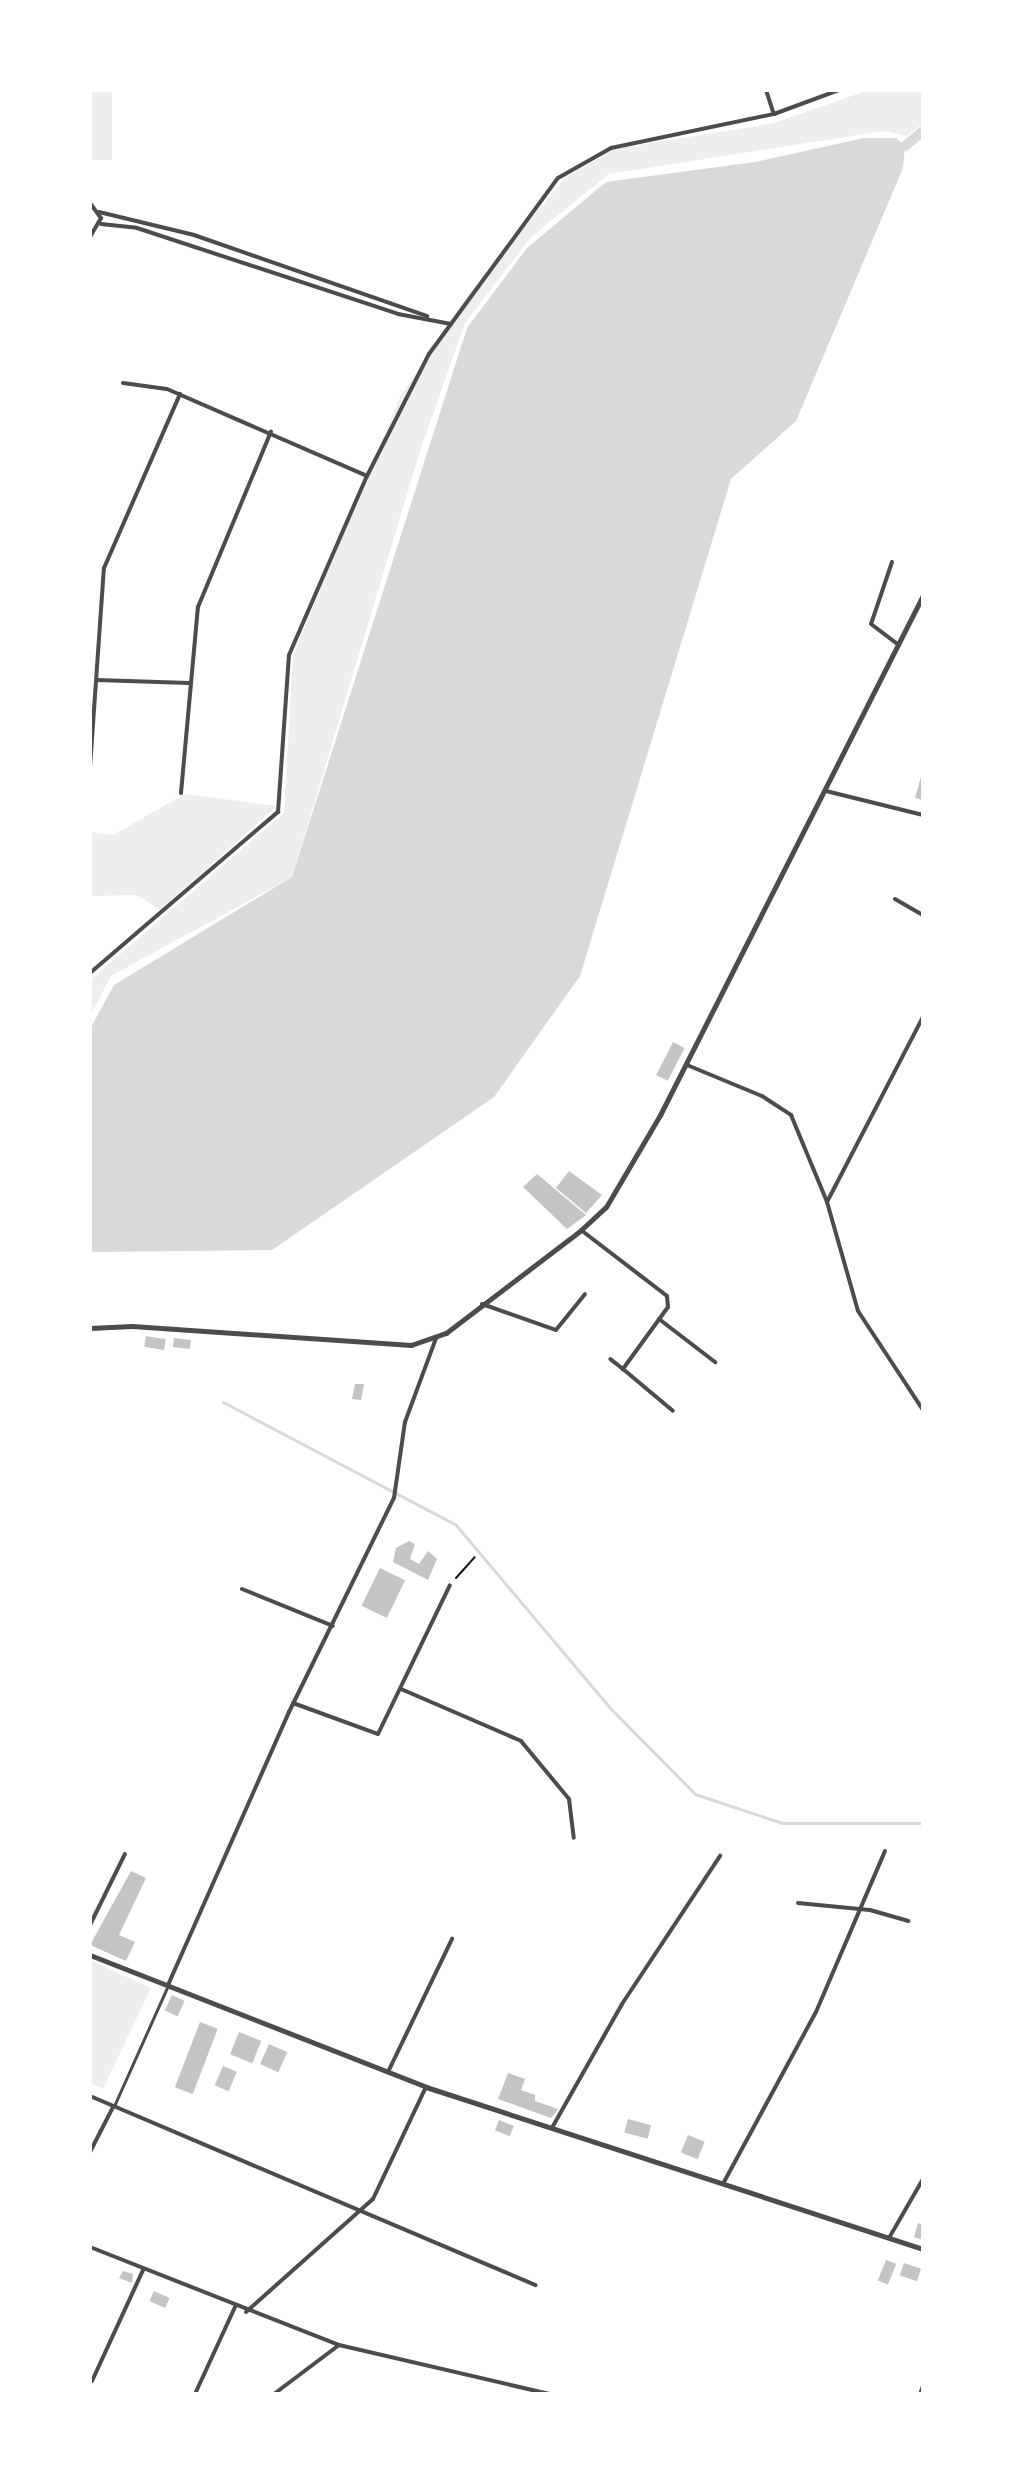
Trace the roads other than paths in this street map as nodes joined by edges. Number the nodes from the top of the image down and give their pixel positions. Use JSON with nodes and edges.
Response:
{"nodes":[{"id":1,"x":766,"y":90,"type":"edge"},
{"id":2,"x":839,"y":90,"type":"edge"},
{"id":3,"x":774,"y":114,"type":"junction"},
{"id":4,"x":90,"y":203,"type":"edge"},
{"id":5,"x":99,"y":212,"type":"junction"},
{"id":6,"x":101,"y":224,"type":"junction"},
{"id":7,"x":90,"y":237,"type":"edge"},
{"id":8,"x":302,"y":271,"type":"junction"},
{"id":9,"x":298,"y":281,"type":"junction"},
{"id":10,"x":429,"y":318,"type":"junction"},
{"id":11,"x":451,"y":324,"type":"junction"},
{"id":12,"x":123,"y":383,"type":"dead end"},
{"id":13,"x":180,"y":394,"type":"junction"},
{"id":14,"x":271,"y":432,"type":"junction"},
{"id":15,"x":367,"y":476,"type":"junction"},
{"id":16,"x":892,"y":562,"type":"dead end"},
{"id":17,"x":923,"y":595,"type":"edge"},
{"id":18,"x":899,"y":645,"type":"junction"},
{"id":19,"x":97,"y":680,"type":"junction"},
{"id":20,"x":189,"y":683,"type":"junction"},
{"id":21,"x":90,"y":767,"type":"edge"},
{"id":22,"x":826,"y":791,"type":"junction"},
{"id":23,"x":181,"y":793,"type":"dead end"},
{"id":24,"x":923,"y":815,"type":"edge"},
{"id":25,"x":895,"y":899,"type":"dead end"},
{"id":26,"x":923,"y":915,"type":"edge"},
{"id":27,"x":90,"y":973,"type":"edge"},
{"id":28,"x":923,"y":1017,"type":"edge"},
{"id":29,"x":687,"y":1065,"type":"junction"},
{"id":30,"x":827,"y":1202,"type":"junction"},
{"id":31,"x":581,"y":1230,"type":"junction"},
{"id":32,"x":585,"y":1294,"type":"dead end"},
{"id":33,"x":482,"y":1304,"type":"junction"},
{"id":34,"x":659,"y":1319,"type":"junction"},
{"id":35,"x":90,"y":1328,"type":"edge"},
{"id":36,"x":436,"y":1338,"type":"junction"},
{"id":37,"x":610,"y":1359,"type":"dead end"},
{"id":38,"x":715,"y":1362,"type":"dead end"},
{"id":39,"x":623,"y":1369,"type":"junction"},
{"id":40,"x":923,"y":1410,"type":"edge"},
{"id":41,"x":673,"y":1411,"type":"dead end"},
{"id":42,"x":450,"y":1585,"type":"road end"},
{"id":43,"x":242,"y":1589,"type":"dead end"},
{"id":44,"x":333,"y":1626,"type":"junction"},
{"id":45,"x":401,"y":1689,"type":"junction"},
{"id":46,"x":293,"y":1703,"type":"junction"},
{"id":47,"x":574,"y":1838,"type":"dead end"},
{"id":48,"x":885,"y":1851,"type":"dead end"},
{"id":49,"x":125,"y":1854,"type":"dead end"},
{"id":50,"x":720,"y":1856,"type":"dead end"},
{"id":51,"x":798,"y":1903,"type":"dead end"},
{"id":52,"x":860,"y":1909,"type":"junction"},
{"id":53,"x":908,"y":1921,"type":"dead end"},
{"id":54,"x":90,"y":1925,"type":"edge"},
{"id":55,"x":452,"y":1939,"type":"dead end"},
{"id":56,"x":90,"y":1955,"type":"edge"},
{"id":57,"x":168,"y":1985,"type":"junction"},
{"id":58,"x":388,"y":2072,"type":"junction"},
{"id":59,"x":426,"y":2087,"type":"junction"},
{"id":60,"x":90,"y":2096,"type":"edge"},
{"id":61,"x":113,"y":2107,"type":"junction"},
{"id":62,"x":553,"y":2126,"type":"junction"},
{"id":63,"x":90,"y":2152,"type":"edge"},
{"id":64,"x":923,"y":2179,"type":"edge"},
{"id":65,"x":724,"y":2182,"type":"junction"},
{"id":66,"x":357,"y":2210,"type":"junction"},
{"id":67,"x":889,"y":2238,"type":"junction"},
{"id":68,"x":90,"y":2247,"type":"edge"},
{"id":69,"x":923,"y":2249,"type":"edge"},
{"id":70,"x":143,"y":2270,"type":"junction"},
{"id":71,"x":536,"y":2285,"type":"dead end"},
{"id":72,"x":235,"y":2307,"type":"junction"},
{"id":73,"x":246,"y":2312,"type":"junction"},
{"id":74,"x":339,"y":2345,"type":"junction"},
{"id":75,"x":92,"y":2381,"type":"dead end"},
{"id":76,"x":923,"y":2383,"type":"edge"},
{"id":77,"x":195,"y":2394,"type":"edge"},
{"id":78,"x":274,"y":2394,"type":"edge"},
{"id":79,"x":549,"y":2394,"type":"edge"},
{"id":80,"x":919,"y":2394,"type":"edge"}],
"edges":[{"from":1,"to":3,"type":"street"},
{"from":2,"to":3,"type":"street"},
{"from":3,"to":11,"type":"street"},
{"from":4,"to":5,"type":"street"},
{"from":5,"to":6,"type":"street"},
{"from":5,"to":8,"type":"street"},
{"from":6,"to":7,"type":"street"},
{"from":6,"to":9,"type":"street"},
{"from":8,"to":9,"type":"street"},
{"from":8,"to":10,"type":"street"},
{"from":9,"to":10,"type":"street"},
{"from":10,"to":11,"type":"street"},
{"from":11,"to":15,"type":"street"},
{"from":12,"to":13,"type":"street"},
{"from":13,"to":14,"type":"street"},
{"from":13,"to":19,"type":"street"},
{"from":14,"to":15,"type":"street"},
{"from":14,"to":20,"type":"street"},
{"from":15,"to":27,"type":"street"},
{"from":16,"to":18,"type":"street"},
{"from":17,"to":18,"type":"street"},
{"from":18,"to":22,"type":"street"},
{"from":19,"to":20,"type":"street"},
{"from":19,"to":21,"type":"street"},
{"from":20,"to":23,"type":"street"},
{"from":22,"to":24,"type":"street"},
{"from":22,"to":29,"type":"street"},
{"from":25,"to":26,"type":"street"},
{"from":28,"to":30,"type":"street"},
{"from":29,"to":30,"type":"street"},
{"from":29,"to":31,"type":"street"},
{"from":30,"to":40,"type":"street"},
{"from":31,"to":33,"type":"street"},
{"from":31,"to":34,"type":"street"},
{"from":32,"to":33,"type":"street"},
{"from":33,"to":36,"type":"street"},
{"from":34,"to":38,"type":"street"},
{"from":34,"to":39,"type":"street"},
{"from":35,"to":36,"type":"street"},
{"from":36,"to":44,"type":"street"},
{"from":37,"to":39,"type":"street"},
{"from":39,"to":41,"type":"street"},
{"from":42,"to":45,"type":"street"},
{"from":43,"to":44,"type":"street"},
{"from":44,"to":46,"type":"street"},
{"from":45,"to":46,"type":"street"},
{"from":45,"to":47,"type":"street"},
{"from":46,"to":57,"type":"street"},
{"from":48,"to":52,"type":"street"},
{"from":49,"to":54,"type":"street"},
{"from":50,"to":62,"type":"street"},
{"from":51,"to":52,"type":"street"},
{"from":52,"to":53,"type":"street"},
{"from":52,"to":65,"type":"street"},
{"from":55,"to":58,"type":"street"},
{"from":56,"to":57,"type":"street"},
{"from":57,"to":58,"type":"street"},
{"from":57,"to":61,"type":"street"},
{"from":58,"to":59,"type":"street"},
{"from":59,"to":62,"type":"street"},
{"from":59,"to":66,"type":"street"},
{"from":60,"to":61,"type":"street"},
{"from":61,"to":63,"type":"street"},
{"from":61,"to":66,"type":"street"},
{"from":62,"to":65,"type":"street"},
{"from":64,"to":67,"type":"street"},
{"from":65,"to":67,"type":"street"},
{"from":66,"to":71,"type":"street"},
{"from":66,"to":73,"type":"street"},
{"from":67,"to":69,"type":"street"},
{"from":68,"to":70,"type":"street"},
{"from":70,"to":72,"type":"street"},
{"from":70,"to":75,"type":"street"},
{"from":72,"to":73,"type":"street"},
{"from":72,"to":77,"type":"street"},
{"from":73,"to":74,"type":"street"},
{"from":74,"to":78,"type":"street"},
{"from":74,"to":79,"type":"street"},
{"from":76,"to":80,"type":"lane"}]}
